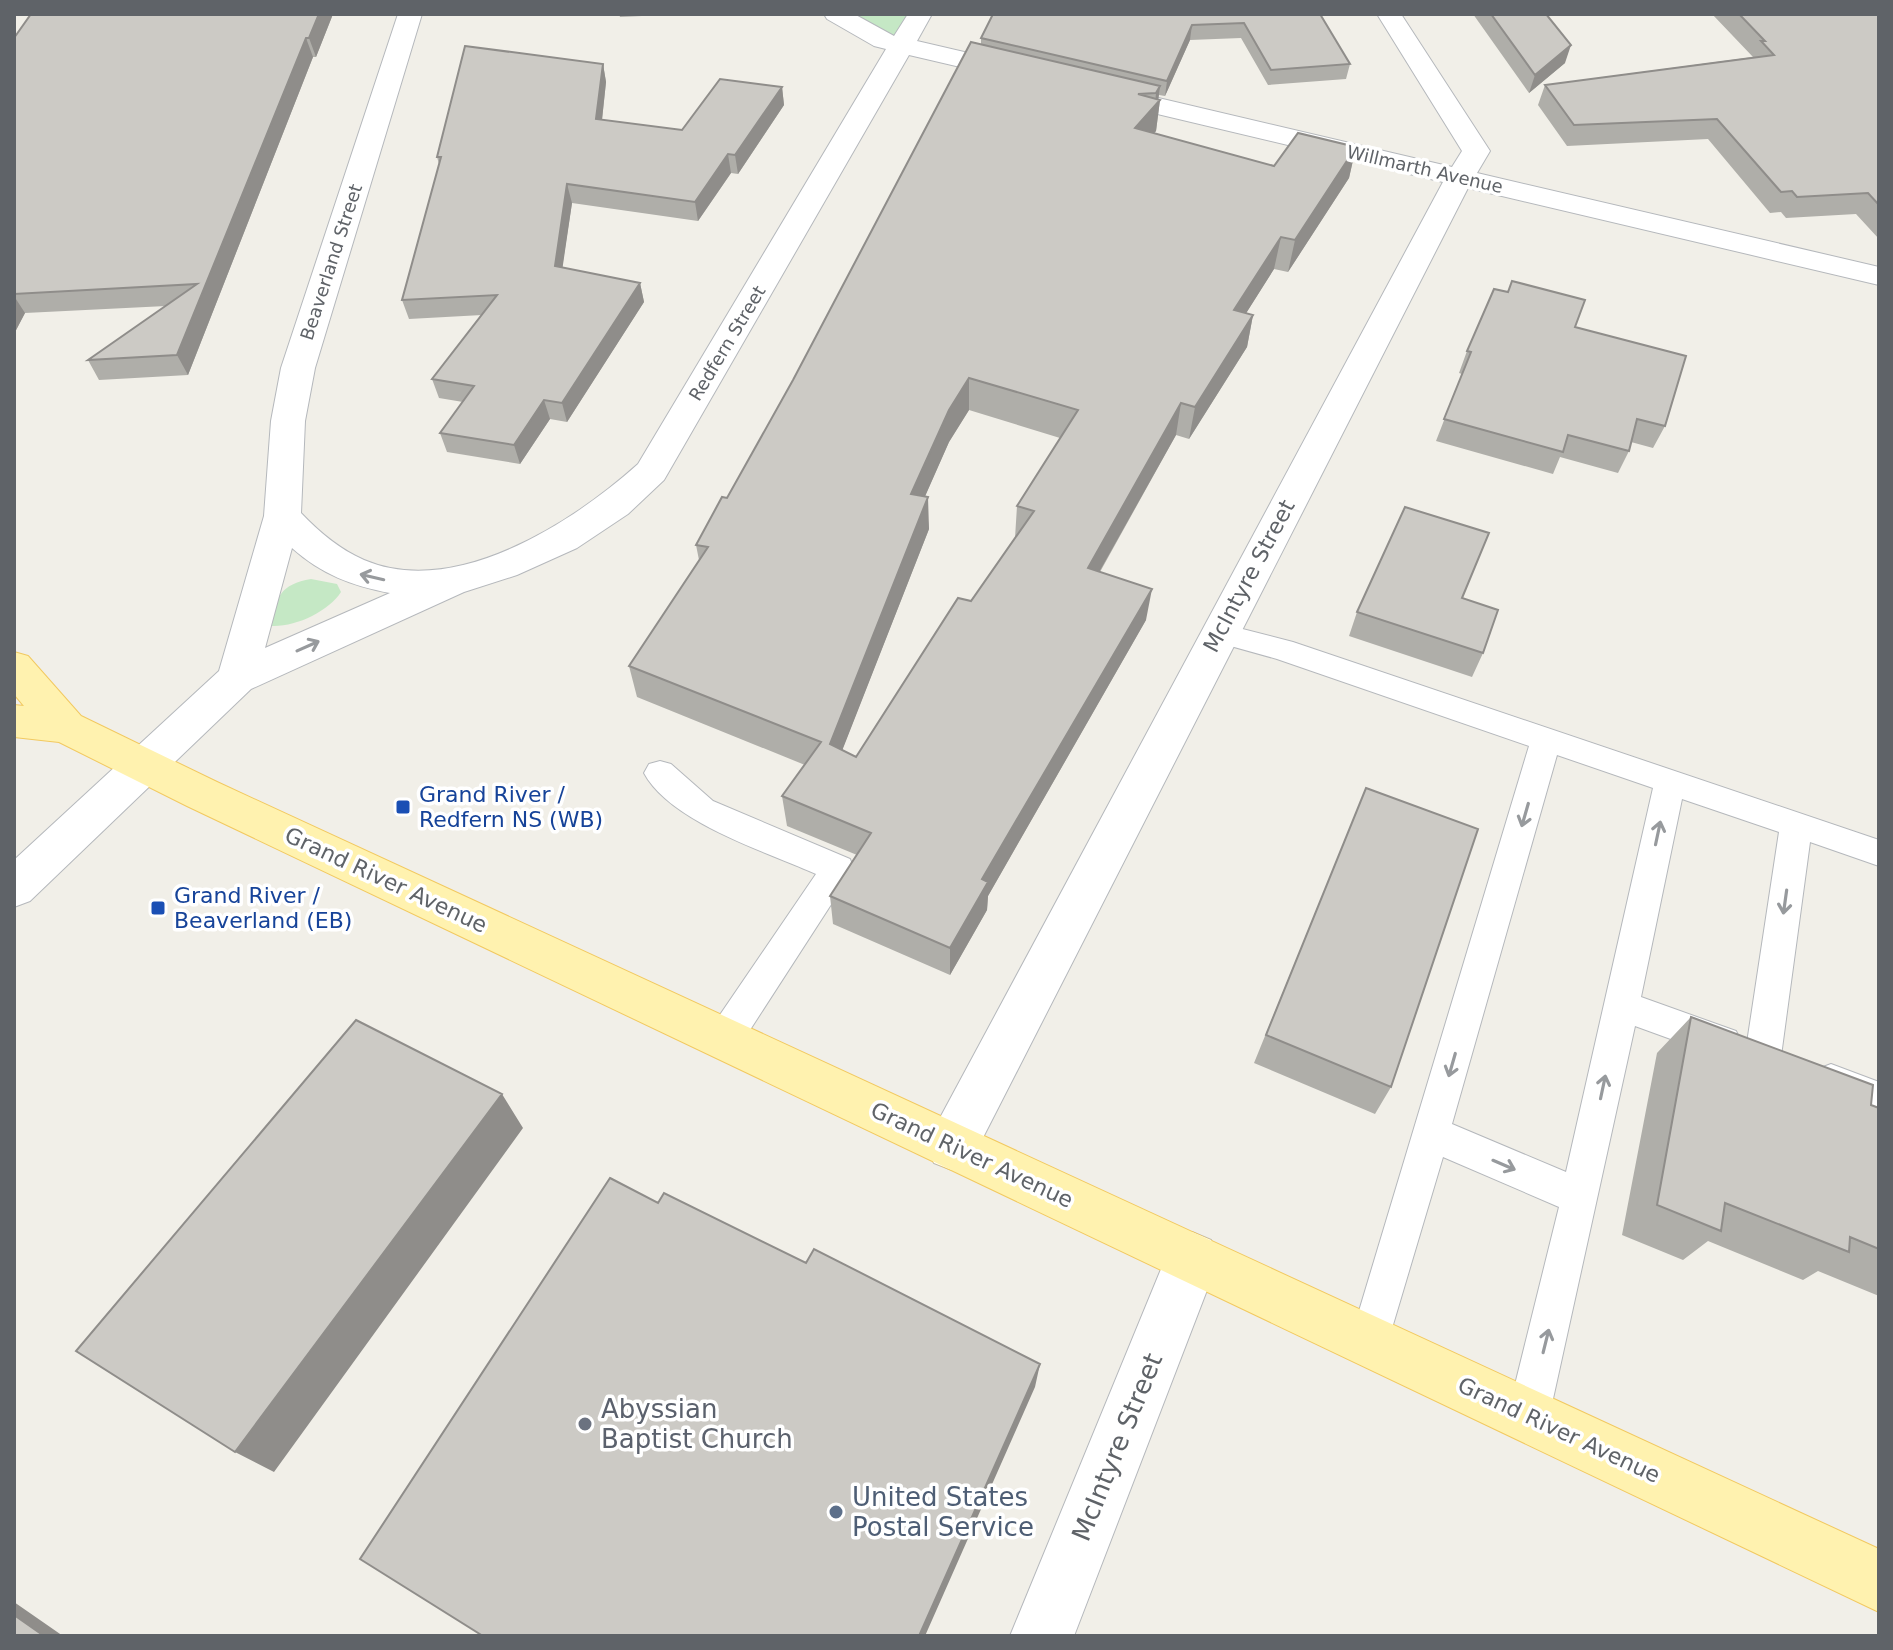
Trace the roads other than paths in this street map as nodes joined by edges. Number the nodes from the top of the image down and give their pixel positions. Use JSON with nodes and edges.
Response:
{"nodes":[{"id":1,"x":410,"y":14,"type":"edge"},
{"id":2,"x":836,"y":14,"type":"edge"},
{"id":3,"x":920,"y":14,"type":"edge"},
{"id":4,"x":1389,"y":14,"type":"edge"},
{"id":5,"x":903,"y":45,"type":"junction"},
{"id":6,"x":1039,"y":77,"type":"edge"},
{"id":7,"x":1069,"y":85,"type":"edge"},
{"id":8,"x":1458,"y":177,"type":"junction"},
{"id":9,"x":1879,"y":276,"type":"edge"},
{"id":10,"x":282,"y":516,"type":"junction"},
{"id":11,"x":450,"y":582,"type":"junction"},
{"id":12,"x":1219,"y":633,"type":"junction"},
{"id":13,"x":14,"y":667,"type":"edge"},
{"id":14,"x":237,"y":678,"type":"junction"},
{"id":15,"x":14,"y":721,"type":"edge"},
{"id":16,"x":66,"y":727,"type":"junction"},
{"id":17,"x":1546,"y":740,"type":"junction"},
{"id":18,"x":146,"y":767,"type":"junction"},
{"id":19,"x":660,"y":773,"type":"dead end"},
{"id":20,"x":1670,"y":782,"type":"junction"},
{"id":21,"x":1796,"y":825,"type":"junction"},
{"id":22,"x":1879,"y":853,"type":"edge"},
{"id":23,"x":14,"y":888,"type":"edge"},
{"id":24,"x":1621,"y":1005,"type":"junction"},
{"id":25,"x":724,"y":1039,"type":"junction"},
{"id":26,"x":1787,"y":1065,"type":"junction"},
{"id":27,"x":1879,"y":1099,"type":"edge"},
{"id":28,"x":1432,"y":1134,"type":"junction"},
{"id":29,"x":952,"y":1146,"type":"junction"},
{"id":30,"x":1580,"y":1197,"type":"junction"},
{"id":31,"x":1192,"y":1259,"type":"junction"},
{"id":32,"x":1370,"y":1341,"type":"junction"},
{"id":33,"x":1528,"y":1417,"type":"junction"},
{"id":34,"x":1879,"y":1581,"type":"edge"},
{"id":35,"x":1042,"y":1636,"type":"edge"}],
"edges":[{"from":1,"to":10,"type":"street","name":"Beaverland Street"},
{"from":2,"to":5,"type":"street"},
{"from":3,"to":5,"type":"street","name":"Redfern Street"},
{"from":4,"to":8,"type":"street","name":"McIntyre Street"},
{"from":5,"to":6,"type":"street"},
{"from":5,"to":11,"type":"street","name":"Redfern Street"},
{"from":7,"to":8,"type":"street","name":"Willmarth Avenue"},
{"from":8,"to":9,"type":"street","name":"Willmarth Avenue"},
{"from":8,"to":12,"type":"street","name":"McIntyre Street"},
{"from":11,"to":10,"type":"street","one_way":true},
{"from":10,"to":14,"type":"street","name":"Beaverland Street"},
{"from":14,"to":11,"type":"street","one_way":true},
{"from":12,"to":17,"type":"lane"},
{"from":12,"to":29,"type":"street","name":"McIntyre Street"},
{"from":13,"to":16,"type":"main road","name":"Grand River Avenue"},
{"from":14,"to":18,"type":"street"},
{"from":15,"to":16,"type":"main road","name":"Grand River Avenue"},
{"from":16,"to":18,"type":"main road","name":"Grand River Avenue"},
{"from":17,"to":20,"type":"lane"},
{"from":17,"to":28,"type":"lane","one_way":true},
{"from":18,"to":23,"type":"street"},
{"from":18,"to":25,"type":"main road","name":"Grand River Avenue"},
{"from":19,"to":25,"type":"lane"},
{"from":20,"to":21,"type":"lane"},
{"from":24,"to":20,"type":"lane","one_way":true},
{"from":21,"to":22,"type":"lane"},
{"from":21,"to":26,"type":"lane","one_way":true},
{"from":24,"to":26,"type":"lane"},
{"from":30,"to":24,"type":"lane","one_way":true},
{"from":25,"to":29,"type":"main road","name":"Grand River Avenue"},
{"from":26,"to":27,"type":"lane"},
{"from":28,"to":30,"type":"lane","one_way":true},
{"from":28,"to":32,"type":"lane"},
{"from":29,"to":31,"type":"main road","name":"Grand River Avenue"},
{"from":33,"to":30,"type":"lane","one_way":true},
{"from":31,"to":32,"type":"main road","name":"Grand River Avenue"},
{"from":31,"to":35,"type":"street","name":"McIntyre Street"},
{"from":32,"to":33,"type":"main road","name":"Grand River Avenue"},
{"from":33,"to":34,"type":"main road","name":"Grand River Avenue"}]}
